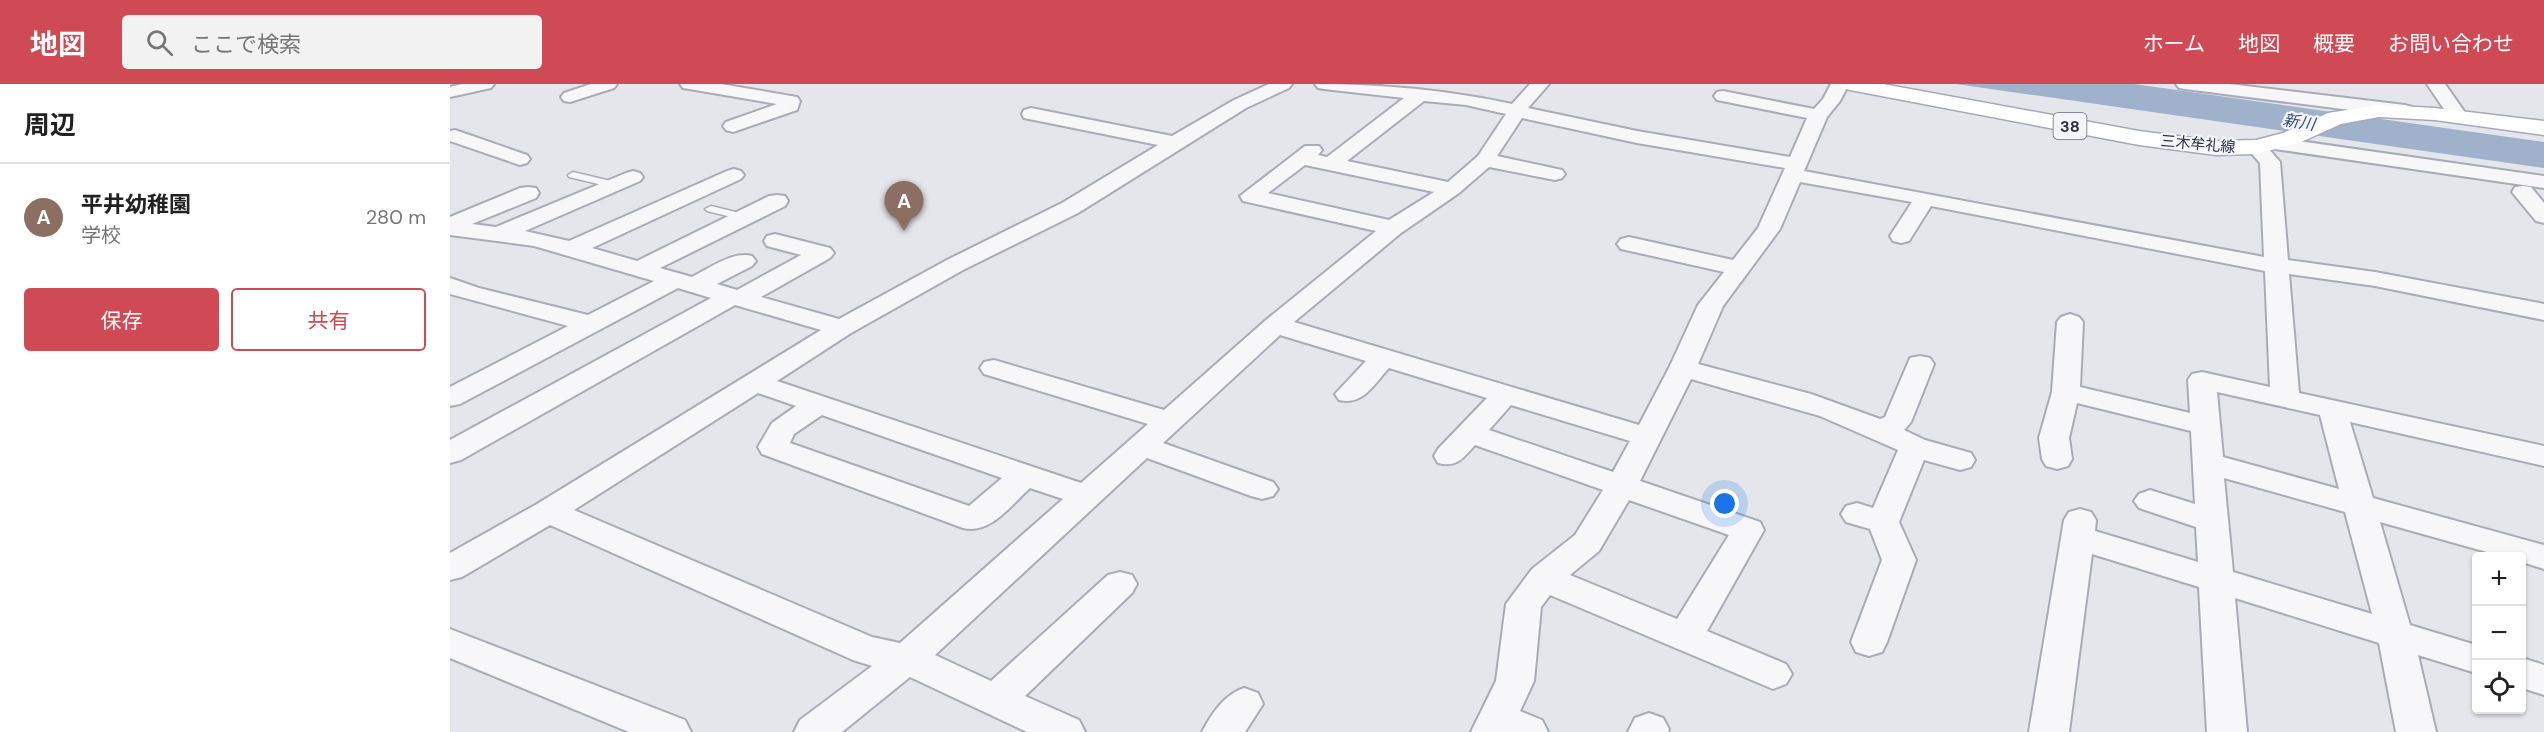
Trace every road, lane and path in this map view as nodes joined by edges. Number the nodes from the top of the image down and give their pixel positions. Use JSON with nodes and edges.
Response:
{"nodes":[{"id":1,"x":485,"y":84,"type":"edge"},
{"id":2,"x":608,"y":84,"type":"edge"},
{"id":3,"x":689,"y":84,"type":"edge"},
{"id":4,"x":1283,"y":84,"type":"edge"},
{"id":5,"x":1324,"y":84,"type":"edge"},
{"id":6,"x":1540,"y":84,"type":"edge"},
{"id":7,"x":1840,"y":84,"type":"edge"},
{"id":8,"x":1850,"y":84,"type":"edge"},
{"id":9,"x":2185,"y":84,"type":"edge"},
{"id":10,"x":2436,"y":84,"type":"edge"},
{"id":11,"x":450,"y":92,"type":"edge"},
{"id":12,"x":1421,"y":94,"type":"junction"},
{"id":13,"x":1723,"y":96,"type":"dead end"},
{"id":14,"x":570,"y":97,"type":"dead end"},
{"id":15,"x":2410,"y":111,"type":"junction"},
{"id":16,"x":1516,"y":113,"type":"junction"},
{"id":17,"x":1030,"y":114,"type":"dead end"},
{"id":18,"x":1818,"y":116,"type":"junction"},
{"id":19,"x":2459,"y":117,"type":"junction"},
{"id":20,"x":733,"y":126,"type":"dead end"},
{"id":21,"x":2544,"y":128,"type":"edge"},
{"id":22,"x":456,"y":140,"type":"edge"},
{"id":23,"x":1175,"y":141,"type":"junction"},
{"id":24,"x":2273,"y":142,"type":"junction"},
{"id":25,"x":520,"y":159,"type":"dead end"},
{"id":26,"x":1485,"y":160,"type":"junction"},
{"id":27,"x":1331,"y":164,"type":"junction"},
{"id":28,"x":1794,"y":170,"type":"junction"},
{"id":29,"x":1555,"y":173,"type":"dead end"},
{"id":30,"x":573,"y":175,"type":"dead end"},
{"id":31,"x":734,"y":175,"type":"dead end"},
{"id":32,"x":624,"y":181,"type":"joint"},
{"id":33,"x":2544,"y":182,"type":"edge"},
{"id":34,"x":1452,"y":189,"type":"junction"},
{"id":35,"x":2523,"y":192,"type":"dead end"},
{"id":36,"x":528,"y":193,"type":"dead end"},
{"id":37,"x":1925,"y":198,"type":"junction"},
{"id":38,"x":777,"y":201,"type":"dead end"},
{"id":39,"x":711,"y":209,"type":"dead end"},
{"id":40,"x":2544,"y":216,"type":"edge"},
{"id":41,"x":744,"y":217,"type":"junction"},
{"id":42,"x":450,"y":226,"type":"edge"},
{"id":43,"x":1393,"y":228,"type":"junction"},
{"id":44,"x":501,"y":233,"type":"junction"},
{"id":45,"x":1901,"y":236,"type":"dead end"},
{"id":46,"x":775,"y":241,"type":"dead end"},
{"id":47,"x":1629,"y":244,"type":"dead end"},
{"id":48,"x":571,"y":249,"type":"junction"},
{"id":49,"x":744,"y":261,"type":"dead end"},
{"id":50,"x":2278,"y":265,"type":"junction"},
{"id":51,"x":1739,"y":268,"type":"junction"},
{"id":52,"x":639,"y":269,"type":"junction"},
{"id":53,"x":685,"y":283,"type":"junction"},
{"id":54,"x":450,"y":285,"type":"edge"},
{"id":55,"x":736,"y":297,"type":"junction"},
{"id":56,"x":2544,"y":312,"type":"edge"},
{"id":57,"x":2070,"y":322,"type":"dead end"},
{"id":58,"x":591,"y":324,"type":"junction"},
{"id":59,"x":1275,"y":325,"type":"junction"},
{"id":60,"x":842,"y":328,"type":"junction"},
{"id":61,"x":1397,"y":354,"type":"junction"},
{"id":62,"x":1920,"y":364,"type":"dead end"},
{"id":63,"x":994,"y":368,"type":"dead end"},
{"id":64,"x":1683,"y":368,"type":"junction"},
{"id":65,"x":753,"y":382,"type":"junction"},
{"id":66,"x":1508,"y":387,"type":"junction"},
{"id":67,"x":2066,"y":392,"type":"junction"},
{"id":68,"x":1349,"y":394,"type":"dead end"},
{"id":69,"x":2285,"y":397,"type":"junction"},
{"id":70,"x":450,"y":398,"type":"edge"},
{"id":71,"x":819,"y":404,"type":"junction"},
{"id":72,"x":2332,"y":408,"type":"junction"},
{"id":73,"x":1169,"y":421,"type":"junction"},
{"id":74,"x":2205,"y":426,"type":"junction"},
{"id":75,"x":1883,"y":429,"type":"junction"},
{"id":76,"x":1470,"y":433,"type":"junction"},
{"id":77,"x":1648,"y":437,"type":"junction"},
{"id":78,"x":1141,"y":446,"type":"junction"},
{"id":79,"x":1914,"y":447,"type":"junction"},
{"id":80,"x":450,"y":453,"type":"edge"},
{"id":81,"x":1449,"y":456,"type":"dead end"},
{"id":82,"x":2544,"y":456,"type":"edge"},
{"id":83,"x":2057,"y":459,"type":"dead end"},
{"id":84,"x":1960,"y":460,"type":"dead end"},
{"id":85,"x":2208,"y":464,"type":"junction"},
{"id":86,"x":1025,"y":475,"type":"junction"},
{"id":87,"x":1622,"y":485,"type":"junction"},
{"id":88,"x":1262,"y":489,"type":"dead end"},
{"id":89,"x":1086,"y":496,"type":"junction"},
{"id":90,"x":2150,"y":501,"type":"dead end"},
{"id":91,"x":2360,"y":507,"type":"junction"},
{"id":92,"x":548,"y":512,"type":"junction"},
{"id":93,"x":2212,"y":521,"type":"junction"},
{"id":94,"x":2544,"y":557,"type":"edge"},
{"id":95,"x":450,"y":568,"type":"edge"},
{"id":96,"x":1544,"y":578,"type":"junction"},
{"id":97,"x":2216,"y":579,"type":"junction"},
{"id":98,"x":1120,"y":584,"type":"dead end"},
{"id":99,"x":2395,"y":634,"type":"junction"},
{"id":100,"x":1685,"y":637,"type":"junction"},
{"id":101,"x":1869,"y":642,"type":"dead end"},
{"id":102,"x":450,"y":644,"type":"edge"},
{"id":103,"x":2472,"y":658,"type":"edge"},
{"id":104,"x":907,"y":659,"type":"junction"},
{"id":105,"x":1773,"y":674,"type":"dead end"},
{"id":106,"x":2526,"y":674,"type":"edge"},
{"id":107,"x":2544,"y":680,"type":"edge"},
{"id":108,"x":996,"y":700,"type":"junction"},
{"id":109,"x":1506,"y":728,"type":"edge"},
{"id":110,"x":671,"y":732,"type":"edge"},
{"id":111,"x":814,"y":732,"type":"edge"},
{"id":112,"x":1065,"y":732,"type":"edge"},
{"id":113,"x":2049,"y":732,"type":"edge"},
{"id":114,"x":2227,"y":732,"type":"edge"},
{"id":115,"x":2416,"y":732,"type":"edge"}],
"edges":[{"from":1,"to":11,"type":"street"},
{"from":2,"to":14,"type":"street"},
{"from":3,"to":20,"type":"street"},
{"from":4,"to":23,"type":"street"},
{"from":5,"to":12,"type":"street"},
{"from":6,"to":16,"type":"street"},
{"from":7,"to":18,"type":"street"},
{"from":8,"to":24,"type":"main road","name":"三木牟礼線","number":"38"},
{"from":9,"to":15,"type":"street"},
{"from":10,"to":19,"type":"street"},
{"from":12,"to":16,"type":"street"},
{"from":12,"to":27,"type":"street"},
{"from":13,"to":18,"type":"street"},
{"from":15,"to":19,"type":"main road","name":"三木牟礼線","number":"38"},
{"from":15,"to":24,"type":"main road","name":"三木牟礼線","number":"38"},
{"from":16,"to":26,"type":"street"},
{"from":16,"to":28,"type":"street"},
{"from":17,"to":23,"type":"street"},
{"from":18,"to":28,"type":"street"},
{"from":19,"to":21,"type":"main road","name":"三木牟礼線","number":"38"},
{"from":22,"to":25,"type":"street"},
{"from":23,"to":60,"type":"street"},
{"from":24,"to":33,"type":"street"},
{"from":24,"to":50,"type":"street"},
{"from":26,"to":29,"type":"street"},
{"from":26,"to":34,"type":"street"},
{"from":27,"to":34,"type":"street"},
{"from":27,"to":43,"type":"street"},
{"from":28,"to":37,"type":"street"},
{"from":28,"to":51,"type":"street"},
{"from":30,"to":32,"type":"lane"},
{"from":31,"to":48,"type":"street"},
{"from":32,"to":44,"type":"street"},
{"from":34,"to":43,"type":"street"},
{"from":35,"to":40,"type":"street"},
{"from":36,"to":42,"type":"street"},
{"from":37,"to":45,"type":"street"},
{"from":37,"to":50,"type":"street"},
{"from":38,"to":41,"type":"street"},
{"from":39,"to":41,"type":"lane"},
{"from":41,"to":52,"type":"street"},
{"from":42,"to":44,"type":"street"},
{"from":43,"to":59,"type":"street"},
{"from":44,"to":48,"type":"street"},
{"from":46,"to":55,"type":"street"},
{"from":47,"to":51,"type":"street"},
{"from":48,"to":52,"type":"street"},
{"from":49,"to":53,"type":"street"},
{"from":50,"to":56,"type":"street"},
{"from":50,"to":69,"type":"street"},
{"from":51,"to":64,"type":"street"},
{"from":52,"to":53,"type":"street"},
{"from":53,"to":55,"type":"street"},
{"from":53,"to":58,"type":"street"},
{"from":54,"to":58,"type":"street"},
{"from":55,"to":60,"type":"street"},
{"from":55,"to":80,"type":"street"},
{"from":57,"to":67,"type":"street"},
{"from":58,"to":70,"type":"street"},
{"from":59,"to":61,"type":"street"},
{"from":59,"to":73,"type":"street"},
{"from":60,"to":65,"type":"street"},
{"from":61,"to":66,"type":"street"},
{"from":61,"to":68,"type":"street"},
{"from":62,"to":75,"type":"street"},
{"from":63,"to":73,"type":"street"},
{"from":64,"to":75,"type":"street"},
{"from":64,"to":77,"type":"street"},
{"from":65,"to":71,"type":"street"},
{"from":65,"to":92,"type":"street"},
{"from":66,"to":76,"type":"street"},
{"from":66,"to":77,"type":"street"},
{"from":67,"to":74,"type":"street"},
{"from":67,"to":83,"type":"street"},
{"from":69,"to":72,"type":"street"},
{"from":69,"to":74,"type":"street"},
{"from":71,"to":86,"type":"street"},
{"from":71,"to":86,"type":"street"},
{"from":72,"to":82,"type":"street"},
{"from":72,"to":91,"type":"street"},
{"from":73,"to":78,"type":"street"},
{"from":74,"to":85,"type":"street"},
{"from":75,"to":79,"type":"street"},
{"from":76,"to":81,"type":"street"},
{"from":76,"to":87,"type":"street"},
{"from":77,"to":87,"type":"street"},
{"from":78,"to":88,"type":"street"},
{"from":78,"to":89,"type":"street"},
{"from":79,"to":84,"type":"street"},
{"from":79,"to":101,"type":"street"},
{"from":85,"to":91,"type":"street"},
{"from":85,"to":93,"type":"street"},
{"from":86,"to":89,"type":"street"},
{"from":87,"to":96,"type":"street"},
{"from":87,"to":100,"type":"street"},
{"from":89,"to":104,"type":"street"},
{"from":90,"to":93,"type":"street"},
{"from":91,"to":94,"type":"street"},
{"from":91,"to":99,"type":"street"},
{"from":92,"to":95,"type":"street"},
{"from":92,"to":104,"type":"street"},
{"from":93,"to":97,"type":"street"},
{"from":96,"to":100,"type":"street"},
{"from":96,"to":109,"type":"street"},
{"from":97,"to":99,"type":"street"},
{"from":97,"to":113,"type":"street"},
{"from":97,"to":114,"type":"street"},
{"from":98,"to":108,"type":"street"},
{"from":99,"to":103,"type":"street"},
{"from":99,"to":115,"type":"street"},
{"from":100,"to":105,"type":"street"},
{"from":102,"to":110,"type":"street"},
{"from":104,"to":108,"type":"street"},
{"from":104,"to":111,"type":"street"},
{"from":106,"to":107,"type":"street"},
{"from":108,"to":112,"type":"street"}]}
